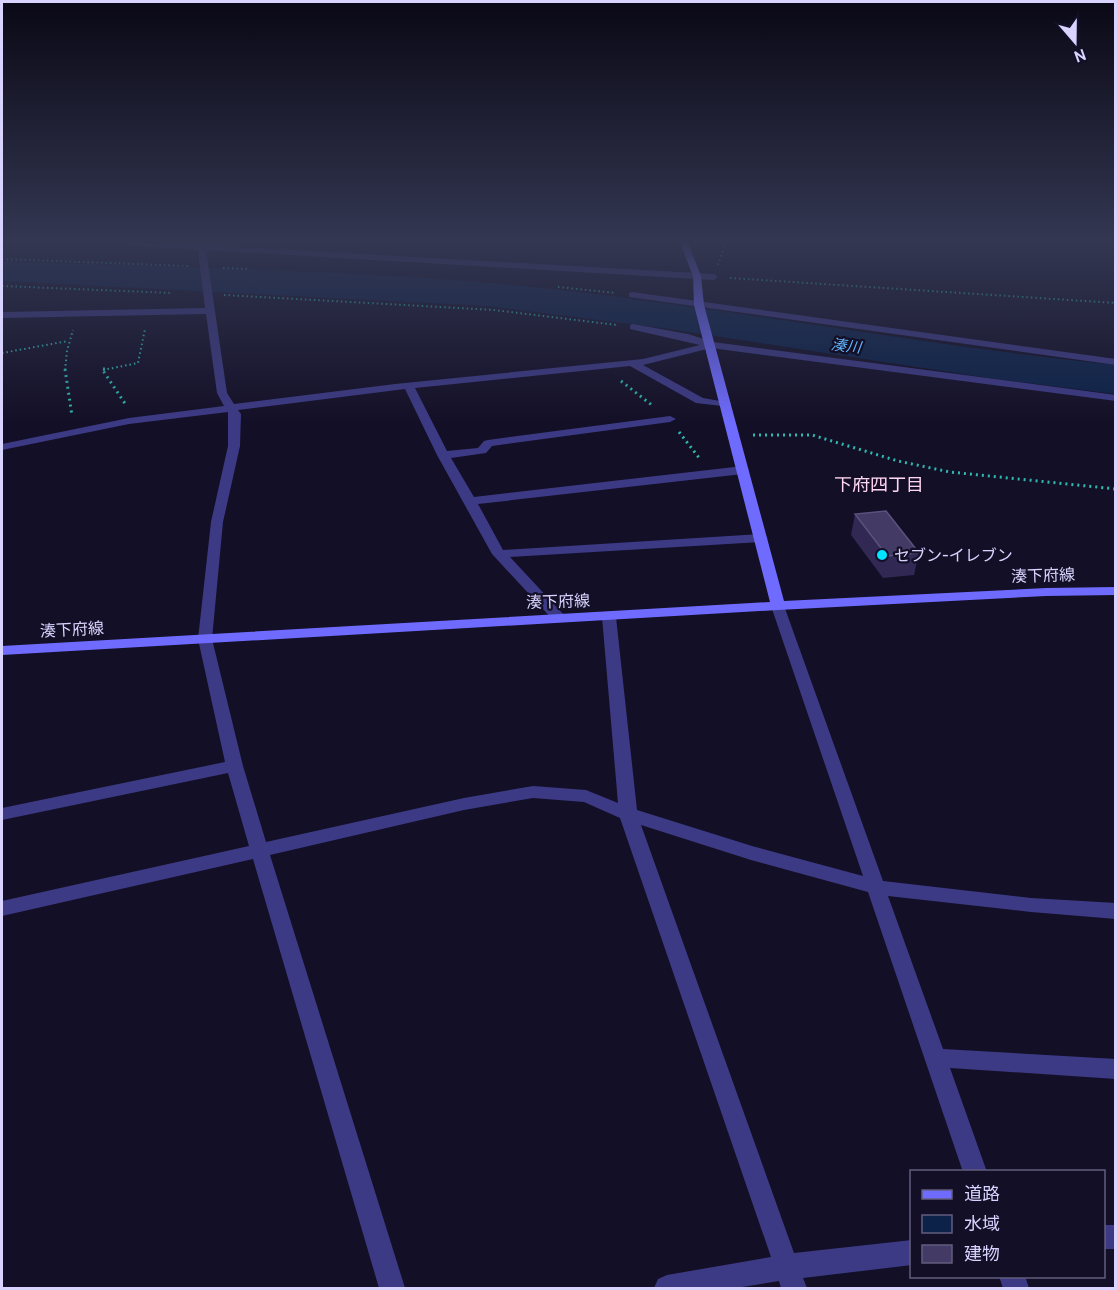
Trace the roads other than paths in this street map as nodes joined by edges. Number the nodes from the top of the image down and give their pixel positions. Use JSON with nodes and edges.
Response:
{"nodes":[{"id":1,"x":210,"y":303,"type":"edge"},
{"id":2,"x":687,"y":303,"type":"edge"},
{"id":3,"x":699,"y":305,"type":"junction"},
{"id":4,"x":211,"y":311,"type":"junction"},
{"id":5,"x":2,"y":315,"type":"edge"},
{"id":6,"x":633,"y":327,"type":"road end"},
{"id":7,"x":711,"y":345,"type":"junction"},
{"id":8,"x":1116,"y":362,"type":"edge"},
{"id":9,"x":632,"y":363,"type":"junction"},
{"id":10,"x":410,"y":386,"type":"junction"},
{"id":11,"x":1116,"y":398,"type":"edge"},
{"id":12,"x":727,"y":405,"type":"junction"},
{"id":13,"x":233,"y":406,"type":"junction"},
{"id":14,"x":670,"y":419,"type":"dead end"},
{"id":15,"x":2,"y":447,"type":"edge"},
{"id":16,"x":443,"y":455,"type":"junction"},
{"id":17,"x":743,"y":471,"type":"junction"},
{"id":18,"x":470,"y":501,"type":"junction"},
{"id":19,"x":760,"y":538,"type":"junction"},
{"id":20,"x":499,"y":554,"type":"junction"},
{"id":21,"x":1116,"y":591,"type":"edge"},
{"id":22,"x":778,"y":606,"type":"junction"},
{"id":23,"x":609,"y":617,"type":"junction"},
{"id":24,"x":559,"y":618,"type":"junction"},
{"id":25,"x":206,"y":639,"type":"junction"},
{"id":26,"x":2,"y":651,"type":"edge"},
{"id":27,"x":234,"y":766,"type":"junction"},
{"id":28,"x":2,"y":814,"type":"edge"},
{"id":29,"x":628,"y":814,"type":"junction"},
{"id":30,"x":261,"y":852,"type":"junction"},
{"id":31,"x":876,"y":887,"type":"junction"},
{"id":32,"x":2,"y":909,"type":"edge"},
{"id":33,"x":1116,"y":911,"type":"edge"},
{"id":34,"x":936,"y":1058,"type":"junction"},
{"id":35,"x":1116,"y":1070,"type":"edge"},
{"id":36,"x":974,"y":1170,"type":"edge"},
{"id":37,"x":910,"y":1252,"type":"edge"},
{"id":38,"x":790,"y":1278,"type":"edge"},
{"id":39,"x":392,"y":1288,"type":"edge"},
{"id":40,"x":667,"y":1288,"type":"edge"}],
"edges":[{"from":1,"to":4,"type":"street"},
{"from":2,"to":3,"type":"street"},
{"from":3,"to":7,"type":"street"},
{"from":3,"to":8,"type":"street"},
{"from":4,"to":5,"type":"street"},
{"from":4,"to":13,"type":"street"},
{"from":6,"to":7,"type":"street"},
{"from":7,"to":9,"type":"street"},
{"from":7,"to":11,"type":"street"},
{"from":7,"to":12,"type":"street"},
{"from":9,"to":10,"type":"street"},
{"from":9,"to":12,"type":"street"},
{"from":10,"to":13,"type":"street"},
{"from":10,"to":16,"type":"street"},
{"from":12,"to":17,"type":"street"},
{"from":13,"to":15,"type":"street"},
{"from":13,"to":25,"type":"street"},
{"from":14,"to":16,"type":"street"},
{"from":16,"to":18,"type":"street"},
{"from":17,"to":18,"type":"street"},
{"from":17,"to":19,"type":"street"},
{"from":18,"to":20,"type":"street"},
{"from":19,"to":20,"type":"street"},
{"from":19,"to":22,"type":"street"},
{"from":20,"to":24,"type":"street"},
{"from":21,"to":22,"type":"street","name":"湊下府線"},
{"from":22,"to":23,"type":"street","name":"湊下府線"},
{"from":22,"to":31,"type":"street"},
{"from":23,"to":24,"type":"street","name":"湊下府線"},
{"from":23,"to":29,"type":"street"},
{"from":24,"to":25,"type":"street","name":"湊下府線"},
{"from":25,"to":26,"type":"street","name":"湊下府線"},
{"from":25,"to":27,"type":"street"},
{"from":27,"to":28,"type":"street"},
{"from":27,"to":30,"type":"street"},
{"from":29,"to":30,"type":"street"},
{"from":29,"to":31,"type":"street"},
{"from":29,"to":38,"type":"street"},
{"from":30,"to":32,"type":"street"},
{"from":30,"to":39,"type":"street"},
{"from":31,"to":33,"type":"street"},
{"from":31,"to":34,"type":"street"},
{"from":34,"to":35,"type":"street"},
{"from":34,"to":36,"type":"street"},
{"from":37,"to":38,"type":"street"},
{"from":38,"to":40,"type":"street"}]}
